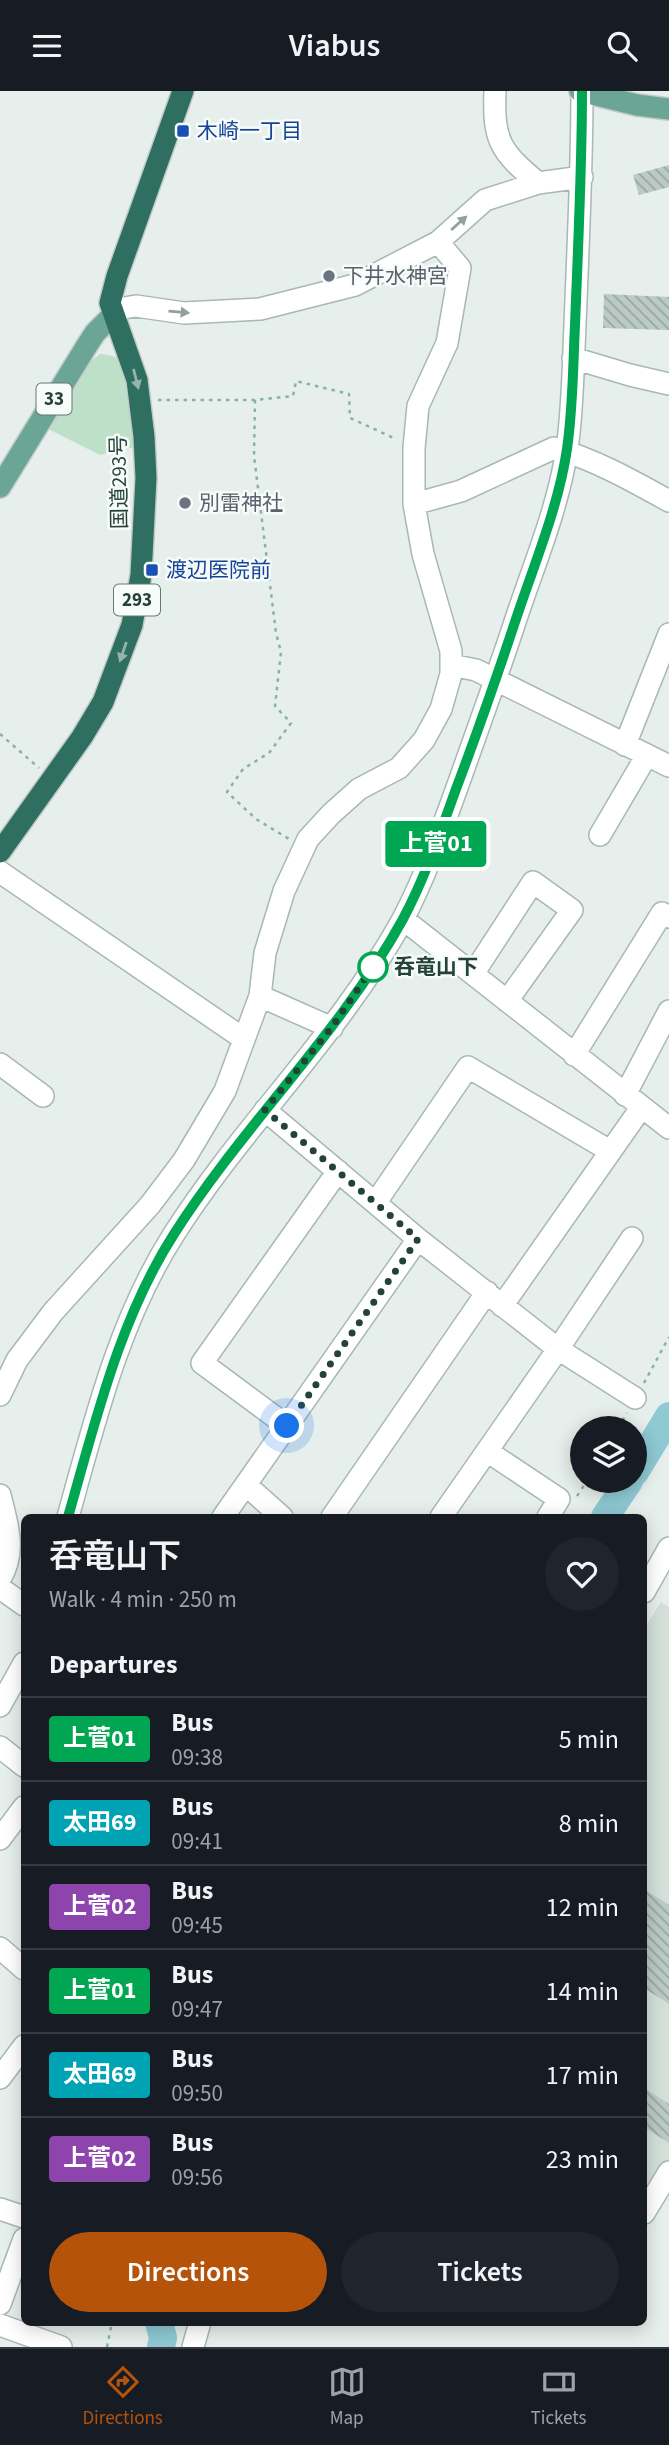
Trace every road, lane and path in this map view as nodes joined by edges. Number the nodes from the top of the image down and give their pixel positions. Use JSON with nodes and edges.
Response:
{"nodes":[{"id":1,"x":183,"y":91,"type":"edge"},
{"id":2,"x":495,"y":91,"type":"edge"},
{"id":3,"x":581,"y":91,"type":"edge"},
{"id":4,"x":669,"y":109,"type":"edge"},
{"id":5,"x":582,"y":177,"type":"junction"},
{"id":6,"x":538,"y":183,"type":"junction"},
{"id":7,"x":438,"y":242,"type":"junction"},
{"id":8,"x":113,"y":314,"type":"junction"},
{"id":9,"x":573,"y":358,"type":"junction"},
{"id":10,"x":669,"y":384,"type":"edge"},
{"id":11,"x":140,"y":400,"type":"junction"},
{"id":12,"x":255,"y":400,"type":"junction"},
{"id":13,"x":414,"y":448,"type":"junction"},
{"id":14,"x":567,"y":452,"type":"junction"},
{"id":15,"x":0,"y":487,"type":"edge"},
{"id":16,"x":669,"y":501,"type":"edge"},
{"id":17,"x":414,"y":505,"type":"junction"},
{"id":18,"x":669,"y":634,"type":"edge"},
{"id":19,"x":451,"y":664,"type":"junction"},
{"id":20,"x":496,"y":679,"type":"junction"},
{"id":21,"x":0,"y":734,"type":"edge"},
{"id":22,"x":625,"y":745,"type":"junction"},
{"id":23,"x":662,"y":758,"type":"edge"},
{"id":24,"x":53,"y":779,"type":"junction"},
{"id":25,"x":600,"y":835,"type":"dead end"},
{"id":26,"x":303,"y":848,"type":"junction"},
{"id":27,"x":0,"y":852,"type":"edge"},
{"id":28,"x":0,"y":872,"type":"edge"},
{"id":29,"x":669,"y":917,"type":"edge"},
{"id":30,"x":402,"y":919,"type":"junction"},
{"id":31,"x":473,"y":974,"type":"junction"},
{"id":32,"x":260,"y":996,"type":"junction"},
{"id":33,"x":507,"y":1001,"type":"junction"},
{"id":34,"x":669,"y":1011,"type":"edge"},
{"id":35,"x":332,"y":1027,"type":"junction"},
{"id":36,"x":244,"y":1039,"type":"junction"},
{"id":37,"x":574,"y":1055,"type":"junction"},
{"id":38,"x":0,"y":1064,"type":"edge"},
{"id":39,"x":43,"y":1096,"type":"dead end"},
{"id":40,"x":633,"y":1101,"type":"junction"},
{"id":41,"x":265,"y":1110,"type":"junction"},
{"id":42,"x":669,"y":1128,"type":"edge"},
{"id":43,"x":610,"y":1151,"type":"junction"},
{"id":44,"x":338,"y":1171,"type":"junction"},
{"id":45,"x":376,"y":1202,"type":"junction"},
{"id":46,"x":632,"y":1238,"type":"dead end"},
{"id":47,"x":418,"y":1239,"type":"junction"},
{"id":48,"x":495,"y":1299,"type":"junction"},
{"id":49,"x":558,"y":1349,"type":"junction"},
{"id":50,"x":0,"y":1395,"type":"edge"},
{"id":51,"x":635,"y":1398,"type":"dead end"},
{"id":52,"x":287,"y":1426,"type":"junction"},
{"id":53,"x":487,"y":1451,"type":"junction"},
{"id":54,"x":246,"y":1485,"type":"junction"},
{"id":55,"x":0,"y":1495,"type":"edge"},
{"id":56,"x":72,"y":1514,"type":"edge"},
{"id":57,"x":225,"y":1514,"type":"edge"},
{"id":58,"x":279,"y":1514,"type":"edge"},
{"id":59,"x":334,"y":1514,"type":"edge"},
{"id":60,"x":442,"y":1514,"type":"edge"},
{"id":61,"x":550,"y":1514,"type":"edge"},
{"id":62,"x":669,"y":1548,"type":"edge"},
{"id":63,"x":0,"y":1579,"type":"edge"},
{"id":64,"x":655,"y":1583,"type":"edge"},
{"id":65,"x":0,"y":1587,"type":"edge"},
{"id":66,"x":21,"y":1603,"type":"edge"},
{"id":67,"x":21,"y":1668,"type":"edge"},
{"id":68,"x":0,"y":1706,"type":"edge"},
{"id":69,"x":0,"y":1747,"type":"edge"},
{"id":70,"x":21,"y":1764,"type":"edge"},
{"id":71,"x":21,"y":1811,"type":"edge"},
{"id":72,"x":0,"y":1839,"type":"edge"},
{"id":73,"x":0,"y":1948,"type":"edge"},
{"id":74,"x":21,"y":1966,"type":"edge"},
{"id":75,"x":21,"y":2050,"type":"edge"},
{"id":76,"x":0,"y":2078,"type":"edge"},
{"id":77,"x":669,"y":2172,"type":"edge"},
{"id":78,"x":647,"y":2208,"type":"edge"},
{"id":79,"x":0,"y":2209,"type":"edge"},
{"id":80,"x":21,"y":2216,"type":"edge"},
{"id":81,"x":21,"y":2247,"type":"edge"},
{"id":82,"x":0,"y":2304,"type":"edge"},
{"id":83,"x":0,"y":2325,"type":"edge"},
{"id":84,"x":111,"y":2326,"type":"edge"},
{"id":85,"x":199,"y":2326,"type":"edge"},
{"id":86,"x":61,"y":2347,"type":"edge"},
{"id":87,"x":107,"y":2347,"type":"edge"},
{"id":88,"x":194,"y":2347,"type":"edge"}],
"edges":[{"from":1,"to":8,"type":"highway","name":"国道293号","number":"293"},
{"from":2,"to":6,"type":"street"},
{"from":3,"to":4,"type":"main road"},
{"from":3,"to":5,"type":"street"},
{"from":5,"to":6,"type":"street"},
{"from":5,"to":9,"type":"street"},
{"from":7,"to":6,"type":"street","one_way":true},
{"from":8,"to":7,"type":"street","one_way":true},
{"from":7,"to":13,"type":"street"},
{"from":8,"to":11,"type":"highway","name":"国道293号","number":"293","one_way":true},
{"from":8,"to":15,"type":"main road","number":"33"},
{"from":9,"to":10,"type":"street"},
{"from":9,"to":14,"type":"street"},
{"from":11,"to":12,"type":"path"},
{"from":11,"to":24,"type":"highway","name":"国道293号","number":"293","one_way":true},
{"from":12,"to":13,"type":"path"},
{"from":12,"to":26,"type":"path"},
{"from":13,"to":17,"type":"street"},
{"from":14,"to":16,"type":"street"},
{"from":14,"to":17,"type":"street"},
{"from":14,"to":20,"type":"street"},
{"from":17,"to":19,"type":"street"},
{"from":18,"to":22,"type":"street"},
{"from":19,"to":20,"type":"street"},
{"from":19,"to":26,"type":"street"},
{"from":20,"to":22,"type":"street"},
{"from":20,"to":30,"type":"street"},
{"from":21,"to":24,"type":"path"},
{"from":22,"to":23,"type":"street"},
{"from":23,"to":25,"type":"street"},
{"from":24,"to":27,"type":"highway","name":"国道293号","number":"293"},
{"from":26,"to":32,"type":"street"},
{"from":28,"to":36,"type":"street"},
{"from":29,"to":37,"type":"street"},
{"from":30,"to":31,"type":"street"},
{"from":30,"to":35,"type":"street"},
{"from":31,"to":33,"type":"street"},
{"from":31,"to":33,"type":"street"},
{"from":32,"to":35,"type":"street"},
{"from":32,"to":36,"type":"street"},
{"from":33,"to":37,"type":"street"},
{"from":34,"to":40,"type":"street"},
{"from":35,"to":41,"type":"street"},
{"from":36,"to":50,"type":"street"},
{"from":37,"to":40,"type":"street"},
{"from":38,"to":39,"type":"street"},
{"from":40,"to":42,"type":"street"},
{"from":40,"to":43,"type":"street"},
{"from":41,"to":44,"type":"street"},
{"from":41,"to":56,"type":"street"},
{"from":43,"to":45,"type":"street"},
{"from":43,"to":48,"type":"street"},
{"from":44,"to":45,"type":"street"},
{"from":44,"to":52,"type":"street"},
{"from":45,"to":47,"type":"street"},
{"from":46,"to":49,"type":"street"},
{"from":47,"to":48,"type":"street"},
{"from":47,"to":52,"type":"street"},
{"from":48,"to":49,"type":"street"},
{"from":48,"to":59,"type":"street"},
{"from":49,"to":51,"type":"street"},
{"from":49,"to":53,"type":"street"},
{"from":52,"to":54,"type":"street"},
{"from":53,"to":60,"type":"street"},
{"from":53,"to":61,"type":"street"},
{"from":54,"to":57,"type":"street"},
{"from":54,"to":58,"type":"street"},
{"from":55,"to":63,"type":"street"},
{"from":62,"to":64,"type":"street"},
{"from":65,"to":66,"type":"street"},
{"from":67,"to":68,"type":"street"},
{"from":69,"to":70,"type":"street"},
{"from":71,"to":72,"type":"street"},
{"from":73,"to":74,"type":"street"},
{"from":75,"to":76,"type":"street"},
{"from":77,"to":78,"type":"street"},
{"from":79,"to":80,"type":"street"},
{"from":81,"to":82,"type":"street"},
{"from":83,"to":86,"type":"street"},
{"from":84,"to":87,"type":"path"},
{"from":85,"to":88,"type":"street"}]}
